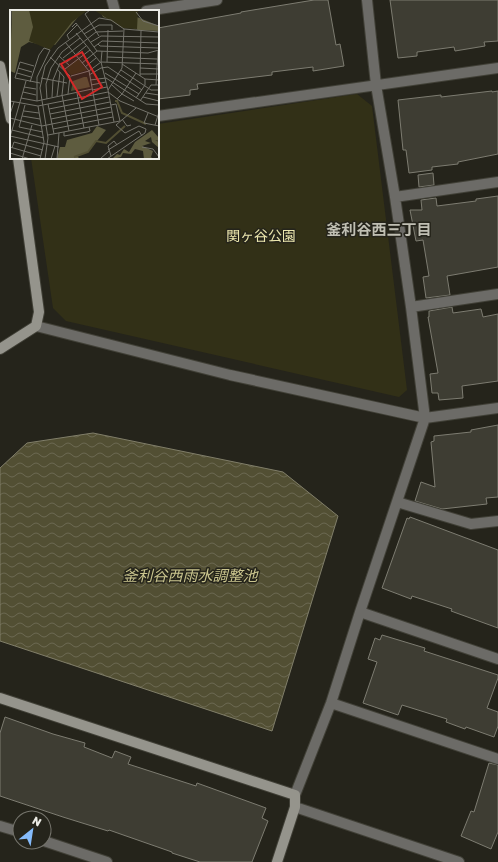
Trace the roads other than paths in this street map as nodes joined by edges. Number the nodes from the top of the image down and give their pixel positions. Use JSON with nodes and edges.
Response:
{"nodes":[{"id":1,"x":112,"y":0,"type":"edge"},
{"id":2,"x":217,"y":0,"type":"edge"},
{"id":3,"x":367,"y":0,"type":"edge"},
{"id":4,"x":115,"y":10,"type":"edge"},
{"id":5,"x":152,"y":10,"type":"edge"},
{"id":6,"x":0,"y":66,"type":"edge"},
{"id":7,"x":498,"y":68,"type":"edge"},
{"id":8,"x":376,"y":85,"type":"junction"},
{"id":9,"x":10,"y":114,"type":"edge"},
{"id":10,"x":159,"y":116,"type":"edge"},
{"id":11,"x":18,"y":159,"type":"edge"},
{"id":12,"x":498,"y":182,"type":"edge"},
{"id":13,"x":395,"y":197,"type":"junction"},
{"id":14,"x":498,"y":294,"type":"edge"},
{"id":15,"x":411,"y":307,"type":"junction"},
{"id":16,"x":36,"y":326,"type":"junction"},
{"id":17,"x":0,"y":349,"type":"edge"},
{"id":18,"x":498,"y":408,"type":"edge"},
{"id":19,"x":425,"y":418,"type":"junction"},
{"id":20,"x":397,"y":502,"type":"junction"},
{"id":21,"x":498,"y":521,"type":"edge"},
{"id":22,"x":360,"y":612,"type":"junction"},
{"id":23,"x":498,"y":659,"type":"edge"},
{"id":24,"x":0,"y":698,"type":"edge"},
{"id":25,"x":331,"y":703,"type":"junction"},
{"id":26,"x":498,"y":759,"type":"edge"},
{"id":27,"x":295,"y":795,"type":"junction"},
{"id":28,"x":295,"y":807,"type":"junction"},
{"id":29,"x":0,"y":826,"type":"edge"},
{"id":30,"x":12,"y":830,"type":"edge"},
{"id":31,"x":52,"y":844,"type":"edge"},
{"id":32,"x":107,"y":862,"type":"edge"},
{"id":33,"x":277,"y":862,"type":"edge"},
{"id":34,"x":459,"y":862,"type":"edge"}],
"edges":[{"from":1,"to":4,"type":"street"},
{"from":2,"to":5,"type":"street"},
{"from":3,"to":8,"type":"street"},
{"from":6,"to":9,"type":"street"},
{"from":7,"to":8,"type":"street"},
{"from":8,"to":10,"type":"street"},
{"from":8,"to":13,"type":"street"},
{"from":11,"to":16,"type":"street"},
{"from":12,"to":13,"type":"street"},
{"from":13,"to":15,"type":"street"},
{"from":14,"to":15,"type":"street"},
{"from":15,"to":19,"type":"street"},
{"from":16,"to":17,"type":"street"},
{"from":16,"to":19,"type":"street"},
{"from":18,"to":19,"type":"street"},
{"from":19,"to":20,"type":"street"},
{"from":20,"to":21,"type":"street"},
{"from":20,"to":22,"type":"street"},
{"from":22,"to":23,"type":"street"},
{"from":22,"to":25,"type":"street"},
{"from":24,"to":27,"type":"street"},
{"from":25,"to":26,"type":"street"},
{"from":25,"to":27,"type":"street"},
{"from":27,"to":28,"type":"street"},
{"from":28,"to":33,"type":"street"},
{"from":28,"to":34,"type":"street"},
{"from":29,"to":30,"type":"street"},
{"from":31,"to":32,"type":"street"}]}
